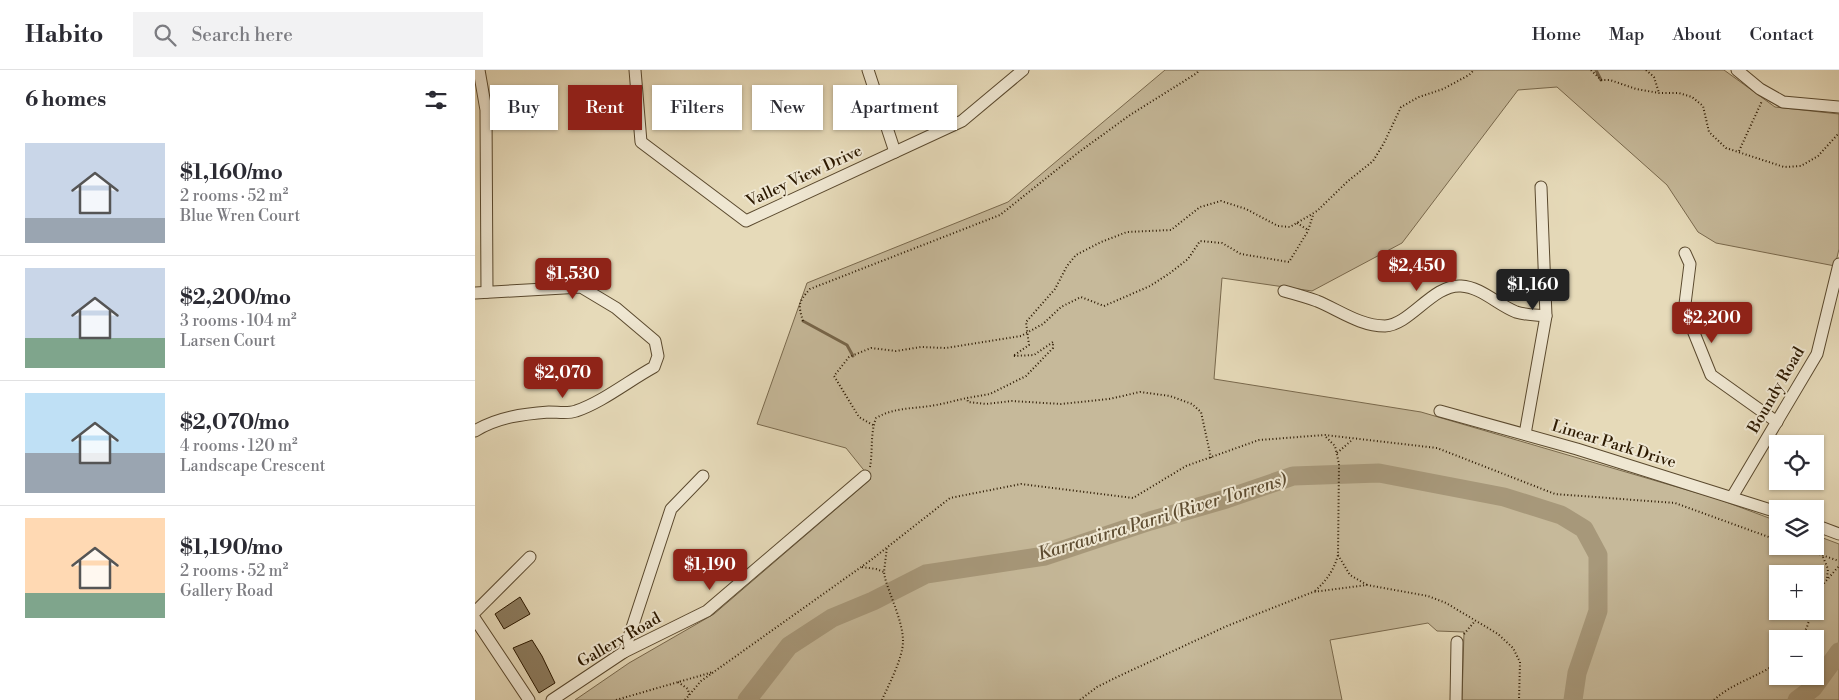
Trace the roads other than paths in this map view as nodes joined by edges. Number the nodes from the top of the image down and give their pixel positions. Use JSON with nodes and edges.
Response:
{"nodes":[{"id":1,"x":479,"y":70,"type":"edge"},
{"id":2,"x":635,"y":70,"type":"edge"},
{"id":3,"x":868,"y":70,"type":"edge"},
{"id":4,"x":1023,"y":70,"type":"edge"},
{"id":5,"x":1737,"y":70,"type":"edge"},
{"id":6,"x":1839,"y":107,"type":"edge"},
{"id":7,"x":481,"y":111,"type":"edge"},
{"id":8,"x":895,"y":152,"type":"junction"},
{"id":9,"x":1541,"y":187,"type":"dead end"},
{"id":10,"x":1685,"y":253,"type":"dead end"},
{"id":11,"x":1839,"y":264,"type":"edge"},
{"id":12,"x":1284,"y":291,"type":"dead end"},
{"id":13,"x":487,"y":292,"type":"junction"},
{"id":14,"x":475,"y":293,"type":"edge"},
{"id":15,"x":1546,"y":316,"type":"junction"},
{"id":16,"x":1440,"y":411,"type":"dead end"},
{"id":17,"x":1777,"y":422,"type":"junction"},
{"id":18,"x":475,"y":431,"type":"edge"},
{"id":19,"x":1525,"y":434,"type":"junction"},
{"id":20,"x":703,"y":476,"type":"dead end"},
{"id":21,"x":865,"y":476,"type":"road end"},
{"id":22,"x":1732,"y":496,"type":"junction"},
{"id":23,"x":1769,"y":509,"type":"edge"},
{"id":24,"x":1824,"y":528,"type":"edge"},
{"id":25,"x":1839,"y":534,"type":"edge"},
{"id":26,"x":529,"y":557,"type":"dead end"},
{"id":27,"x":475,"y":612,"type":"edge"},
{"id":28,"x":475,"y":619,"type":"edge"},
{"id":29,"x":1457,"y":642,"type":"road end"},
{"id":30,"x":624,"y":652,"type":"junction"},
{"id":31,"x":529,"y":700,"type":"edge"},
{"id":32,"x":552,"y":700,"type":"edge"},
{"id":33,"x":1456,"y":700,"type":"edge"}],
"edges":[{"from":1,"to":7,"type":"street"},
{"from":2,"to":8,"type":"street","name":"Valley View Drive"},
{"from":3,"to":8,"type":"street"},
{"from":4,"to":8,"type":"street","name":"Valley View Drive"},
{"from":5,"to":6,"type":"street"},
{"from":7,"to":13,"type":"street"},
{"from":9,"to":15,"type":"street"},
{"from":10,"to":17,"type":"street"},
{"from":11,"to":17,"type":"street","name":"Boundy Road"},
{"from":12,"to":15,"type":"street"},
{"from":13,"to":14,"type":"street"},
{"from":13,"to":18,"type":"street"},
{"from":15,"to":19,"type":"street"},
{"from":16,"to":19,"type":"street","name":"Linear Park Drive"},
{"from":17,"to":22,"type":"street","name":"Boundy Road"},
{"from":19,"to":22,"type":"street","name":"Linear Park Drive"},
{"from":20,"to":30,"type":"street"},
{"from":21,"to":30,"type":"street","name":"Gallery Road"},
{"from":22,"to":23,"type":"street","name":"Linear Park Drive"},
{"from":24,"to":25,"type":"street"},
{"from":26,"to":27,"type":"street"},
{"from":28,"to":31,"type":"street"},
{"from":29,"to":33,"type":"street"},
{"from":30,"to":32,"type":"street","name":"Gallery Road"}]}
